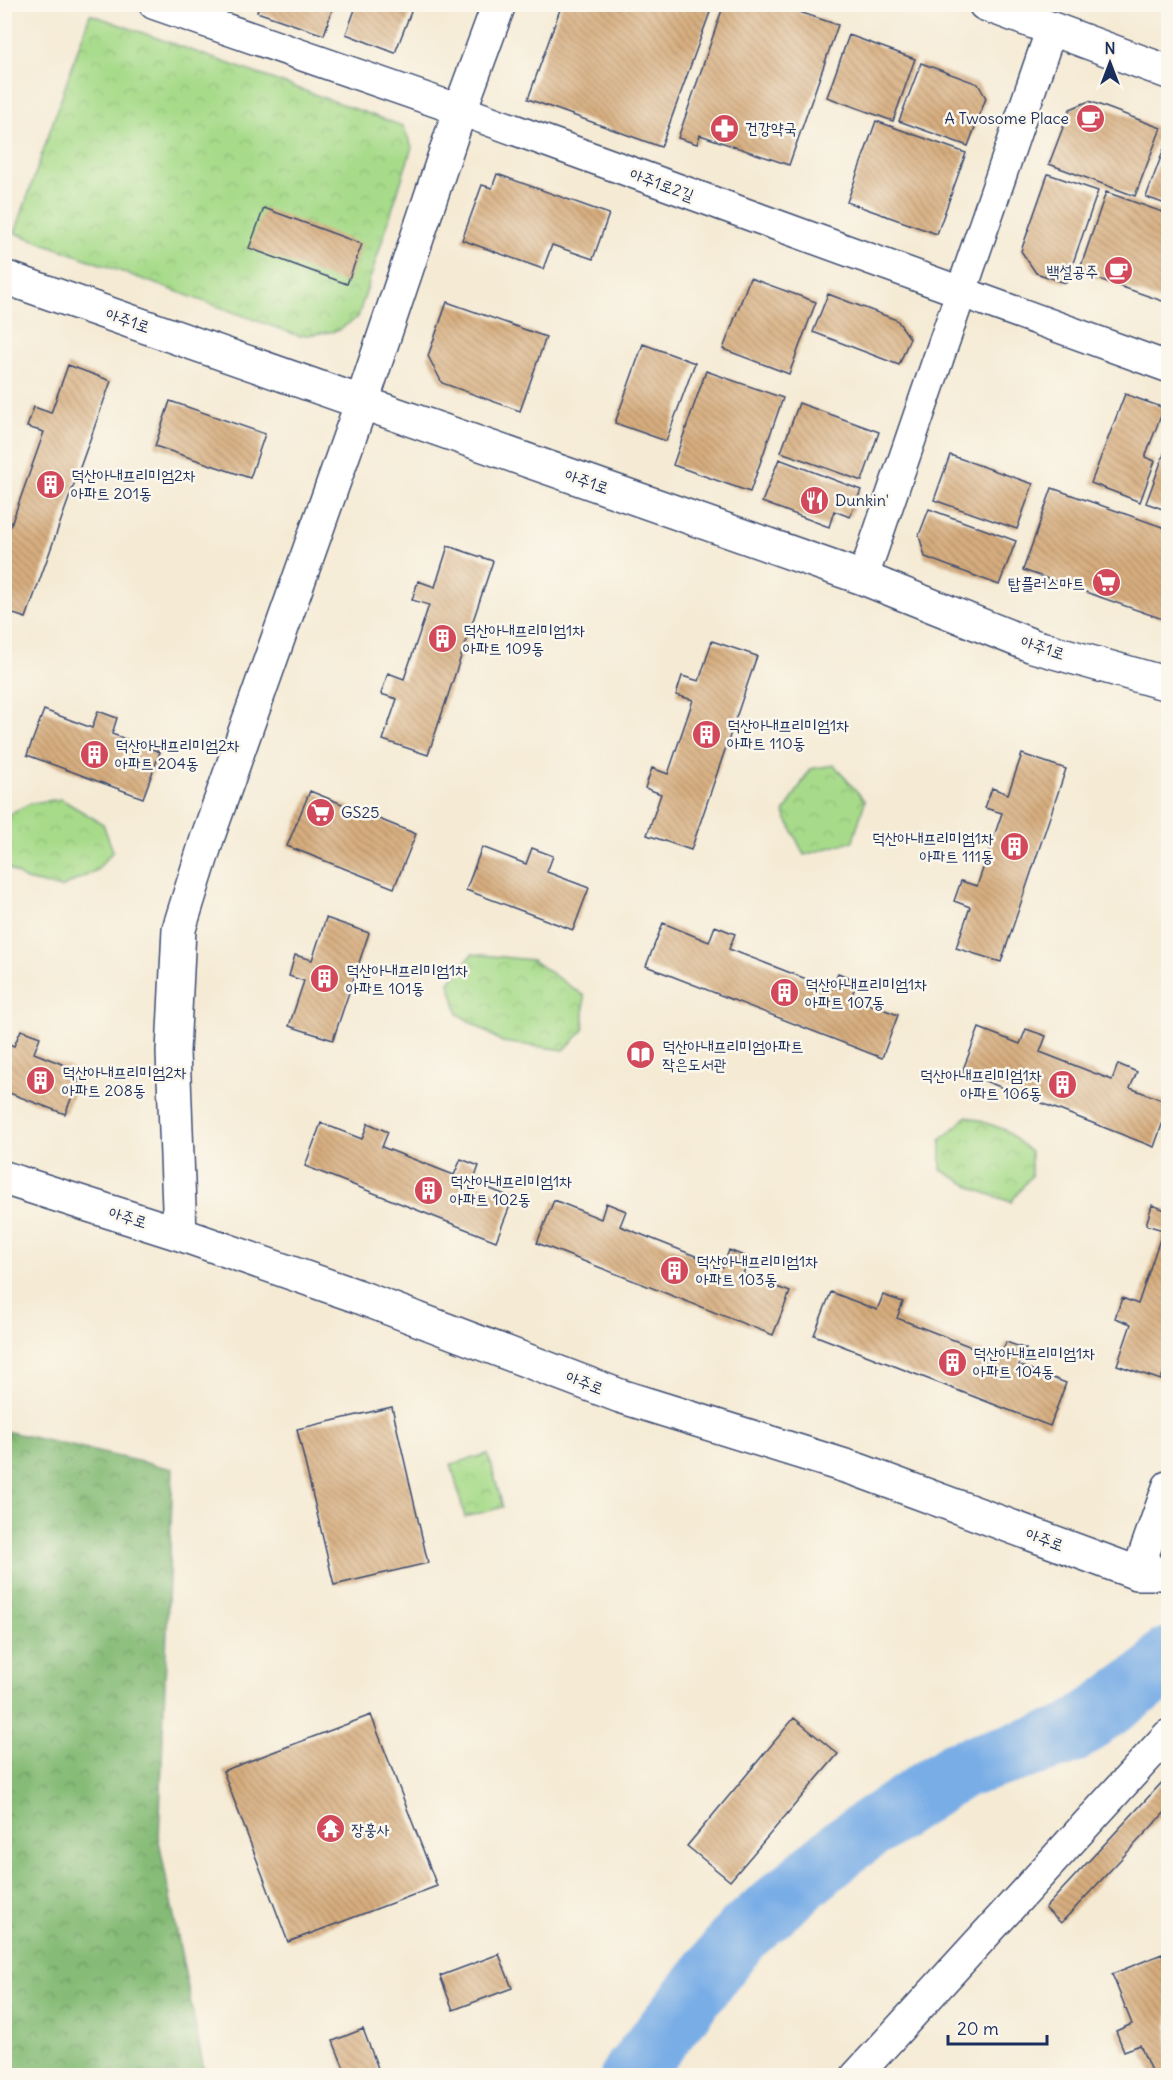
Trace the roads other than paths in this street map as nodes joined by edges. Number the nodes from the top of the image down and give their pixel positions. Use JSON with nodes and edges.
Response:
{"nodes":[{"id":1,"x":154,"y":4,"type":"edge"},
{"id":2,"x":499,"y":4,"type":"edge"},
{"id":3,"x":985,"y":4,"type":"edge"},
{"id":4,"x":1052,"y":30,"type":"junction"},
{"id":5,"x":1168,"y":72,"type":"edge"},
{"id":6,"x":460,"y":110,"type":"junction"},
{"id":7,"x":4,"y":277,"type":"edge"},
{"id":8,"x":962,"y":293,"type":"junction"},
{"id":9,"x":1168,"y":367,"type":"edge"},
{"id":10,"x":362,"y":402,"type":"junction"},
{"id":11,"x":864,"y":578,"type":"junction"},
{"id":12,"x":1168,"y":684,"type":"edge"},
{"id":13,"x":4,"y":1178,"type":"edge"},
{"id":14,"x":180,"y":1234,"type":"junction"},
{"id":15,"x":1168,"y":1486,"type":"edge"},
{"id":16,"x":1153,"y":1574,"type":"edge"},
{"id":17,"x":1168,"y":1735,"type":"edge"},
{"id":18,"x":856,"y":2076,"type":"edge"}],
"edges":[{"from":1,"to":6,"type":"street","name":"아주1로2길"},
{"from":2,"to":6,"type":"street"},
{"from":3,"to":4,"type":"street"},
{"from":4,"to":5,"type":"street"},
{"from":4,"to":8,"type":"street"},
{"from":6,"to":8,"type":"street","name":"아주1로2길"},
{"from":6,"to":10,"type":"street"},
{"from":7,"to":10,"type":"street","name":"아주1로"},
{"from":8,"to":9,"type":"street","name":"아주1로2길"},
{"from":8,"to":11,"type":"street"},
{"from":10,"to":11,"type":"street","name":"아주1로"},
{"from":10,"to":14,"type":"street"},
{"from":11,"to":12,"type":"street","name":"아주1로"},
{"from":13,"to":14,"type":"street","name":"아주로"},
{"from":14,"to":16,"type":"street","name":"아주로"},
{"from":15,"to":16,"type":"street"},
{"from":17,"to":18,"type":"street"}]}
